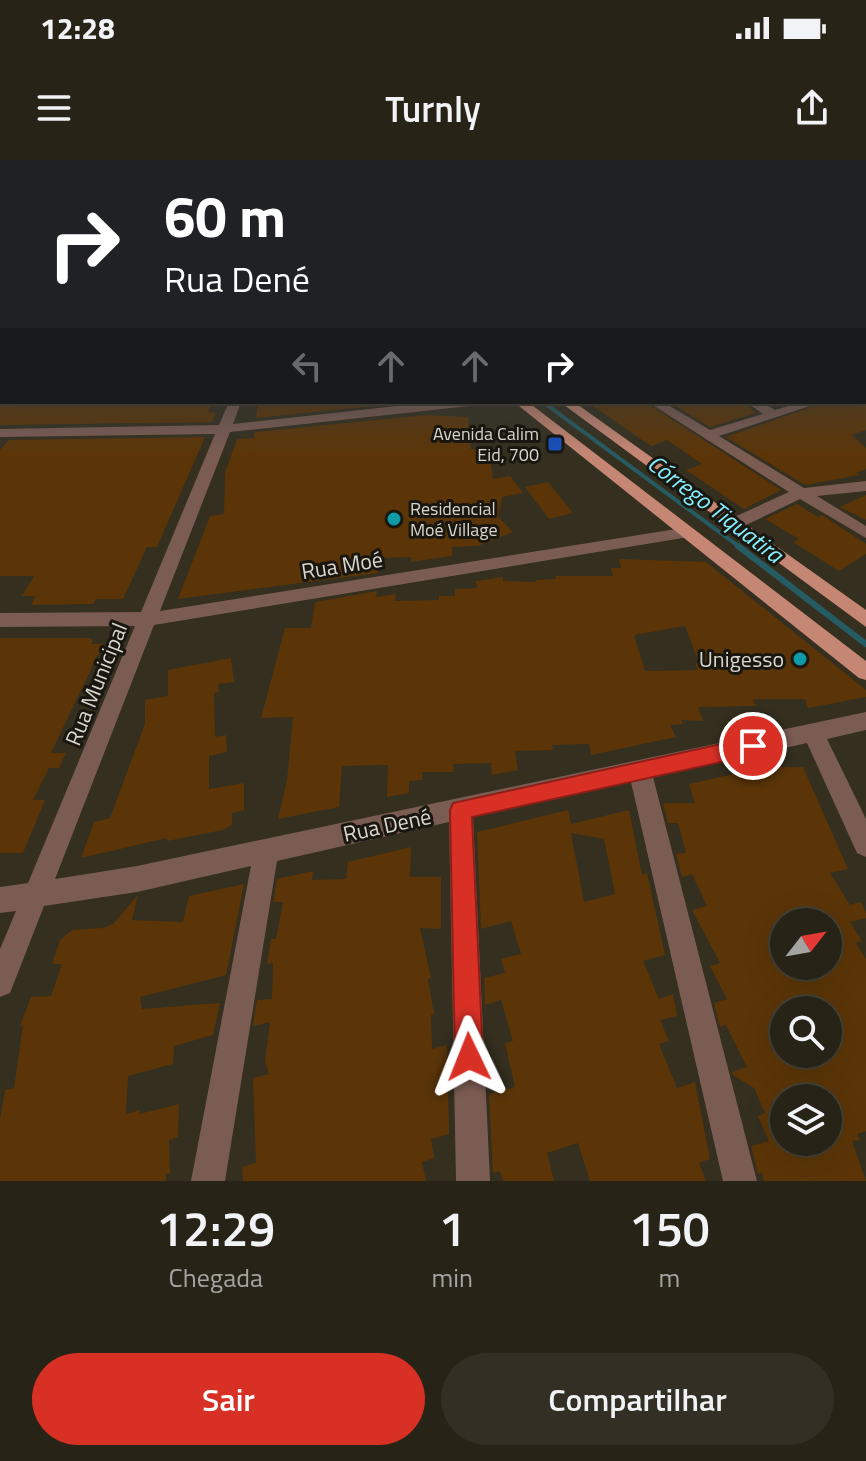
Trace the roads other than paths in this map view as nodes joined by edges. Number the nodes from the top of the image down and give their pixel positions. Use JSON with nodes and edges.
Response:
{"nodes":[{"id":1,"x":234,"y":404,"type":"edge"},
{"id":2,"x":452,"y":404,"type":"edge"},
{"id":3,"x":523,"y":404,"type":"edge"},
{"id":4,"x":569,"y":404,"type":"edge"},
{"id":5,"x":657,"y":404,"type":"edge"},
{"id":6,"x":755,"y":404,"type":"edge"},
{"id":7,"x":809,"y":404,"type":"edge"},
{"id":8,"x":773,"y":415,"type":"junction"},
{"id":9,"x":224,"y":430,"type":"junction"},
{"id":10,"x":0,"y":433,"type":"edge"},
{"id":11,"x":709,"y":435,"type":"junction"},
{"id":12,"x":866,"y":486,"type":"edge"},
{"id":13,"x":800,"y":493,"type":"junction"},
{"id":14,"x":736,"y":523,"type":"junction"},
{"id":15,"x":689,"y":532,"type":"junction"},
{"id":16,"x":866,"y":533,"type":"edge"},
{"id":17,"x":148,"y":619,"type":"junction"},
{"id":18,"x":0,"y":620,"type":"edge"},
{"id":19,"x":866,"y":620,"type":"edge"},
{"id":20,"x":866,"y":672,"type":"edge"},
{"id":21,"x":866,"y":721,"type":"edge"},
{"id":22,"x":813,"y":733,"type":"junction"},
{"id":23,"x":640,"y":770,"type":"junction"},
{"id":24,"x":461,"y":810,"type":"junction"},
{"id":25,"x":866,"y":845,"type":"edge"},
{"id":26,"x":266,"y":851,"type":"junction"},
{"id":27,"x":35,"y":897,"type":"junction"},
{"id":28,"x":0,"y":900,"type":"edge"},
{"id":29,"x":0,"y":983,"type":"edge"},
{"id":30,"x":208,"y":1181,"type":"edge"},
{"id":31,"x":473,"y":1181,"type":"edge"},
{"id":32,"x":740,"y":1181,"type":"edge"}],
"edges":[{"from":1,"to":9,"type":"street","name":"Rua Municipal"},
{"from":2,"to":9,"type":"street"},
{"from":3,"to":15,"type":"main road"},
{"from":4,"to":14,"type":"main road"},
{"from":5,"to":11,"type":"street"},
{"from":6,"to":8,"type":"street"},
{"from":7,"to":8,"type":"street"},
{"from":8,"to":11,"type":"street"},
{"from":9,"to":10,"type":"street"},
{"from":9,"to":17,"type":"street","name":"Rua Municipal"},
{"from":11,"to":13,"type":"street"},
{"from":12,"to":13,"type":"street"},
{"from":13,"to":14,"type":"street"},
{"from":13,"to":16,"type":"street"},
{"from":14,"to":19,"type":"main road"},
{"from":15,"to":17,"type":"street","name":"Rua Moé"},
{"from":15,"to":20,"type":"main road"},
{"from":17,"to":18,"type":"street","name":"Rua Moé"},
{"from":17,"to":27,"type":"street","name":"Rua Municipal"},
{"from":21,"to":22,"type":"street","name":"Rua Dené"},
{"from":22,"to":23,"type":"street","name":"Rua Dené"},
{"from":22,"to":25,"type":"street"},
{"from":23,"to":24,"type":"street","name":"Rua Dené"},
{"from":23,"to":32,"type":"street"},
{"from":24,"to":26,"type":"street","name":"Rua Dené"},
{"from":24,"to":31,"type":"street"},
{"from":26,"to":27,"type":"street","name":"Rua Dené"},
{"from":26,"to":30,"type":"street"},
{"from":27,"to":28,"type":"street","name":"Rua Dené"},
{"from":27,"to":29,"type":"street","name":"Rua Municipal"}]}
